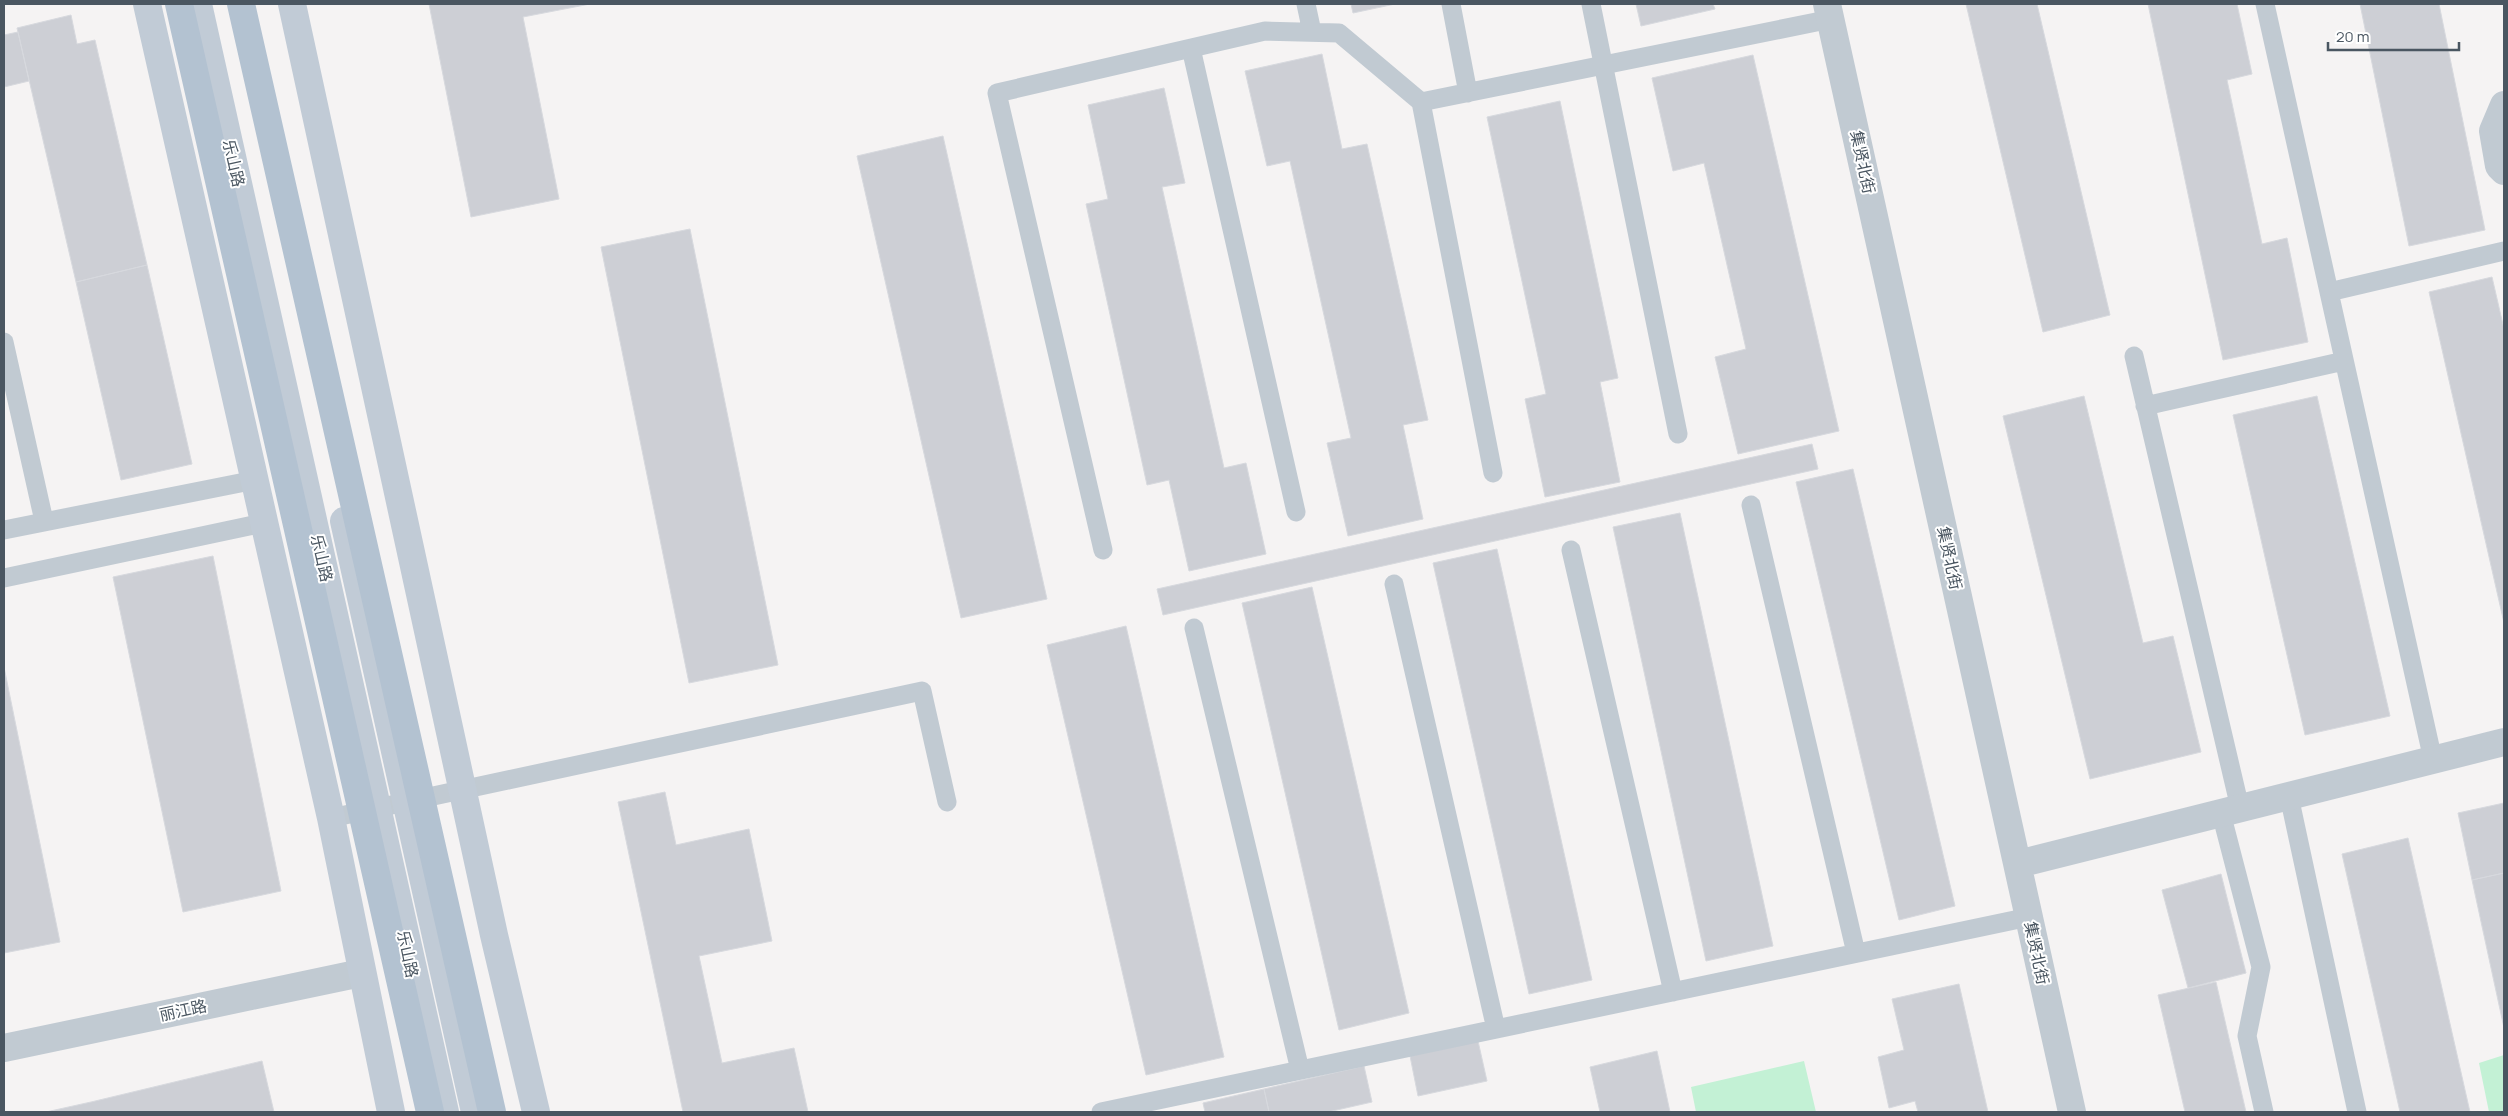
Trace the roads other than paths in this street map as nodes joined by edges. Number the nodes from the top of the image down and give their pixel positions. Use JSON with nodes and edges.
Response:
{"nodes":[{"id":1,"x":147,"y":4,"type":"edge"},
{"id":2,"x":178,"y":4,"type":"edge"},
{"id":3,"x":198,"y":4,"type":"edge"},
{"id":4,"x":232,"y":4,"type":"edge"},
{"id":5,"x":241,"y":4,"type":"edge"},
{"id":6,"x":292,"y":4,"type":"edge"},
{"id":7,"x":1306,"y":4,"type":"edge"},
{"id":8,"x":1451,"y":4,"type":"edge"},
{"id":9,"x":1591,"y":4,"type":"edge"},
{"id":10,"x":2265,"y":4,"type":"edge"},
{"id":11,"x":1829,"y":11,"type":"edge"},
{"id":12,"x":1312,"y":32,"type":"junction"},
{"id":13,"x":1190,"y":48,"type":"junction"},
{"id":14,"x":1603,"y":65,"type":"junction"},
{"id":15,"x":1468,"y":93,"type":"junction"},
{"id":16,"x":1421,"y":102,"type":"junction"},
{"id":17,"x":2504,"y":104,"type":"edge"},
{"id":18,"x":2504,"y":171,"type":"edge"},
{"id":19,"x":2504,"y":251,"type":"edge"},
{"id":20,"x":2329,"y":292,"type":"junction"},
{"id":21,"x":4,"y":342,"type":"edge"},
{"id":22,"x":2134,"y":356,"type":"dead end"},
{"id":23,"x":2344,"y":361,"type":"junction"},
{"id":24,"x":2145,"y":406,"type":"junction"},
{"id":25,"x":1678,"y":434,"type":"dead end"},
{"id":26,"x":1493,"y":473,"type":"dead end"},
{"id":27,"x":255,"y":480,"type":"junction"},
{"id":28,"x":1751,"y":505,"type":"dead end"},
{"id":29,"x":1296,"y":512,"type":"dead end"},
{"id":30,"x":44,"y":521,"type":"junction"},
{"id":31,"x":263,"y":524,"type":"junction"},
{"id":32,"x":4,"y":530,"type":"edge"},
{"id":33,"x":1103,"y":550,"type":"dead end"},
{"id":34,"x":1571,"y":550,"type":"dead end"},
{"id":35,"x":4,"y":578,"type":"edge"},
{"id":36,"x":1394,"y":584,"type":"dead end"},
{"id":37,"x":1194,"y":628,"type":"dead end"},
{"id":38,"x":2504,"y":742,"type":"edge"},
{"id":39,"x":2433,"y":760,"type":"junction"},
{"id":40,"x":463,"y":789,"type":"junction"},
{"id":41,"x":2288,"y":796,"type":"junction"},
{"id":42,"x":405,"y":802,"type":"junction"},
{"id":43,"x":947,"y":802,"type":"dead end"},
{"id":44,"x":379,"y":808,"type":"junction"},
{"id":45,"x":2230,"y":811,"type":"junction"},
{"id":46,"x":331,"y":818,"type":"junction"},
{"id":47,"x":2018,"y":864,"type":"junction"},
{"id":48,"x":2029,"y":917,"type":"junction"},
{"id":49,"x":1856,"y":953,"type":"junction"},
{"id":50,"x":361,"y":973,"type":"junction"},
{"id":51,"x":1673,"y":992,"type":"junction"},
{"id":52,"x":1496,"y":1029,"type":"junction"},
{"id":53,"x":4,"y":1048,"type":"edge"},
{"id":54,"x":1300,"y":1070,"type":"junction"},
{"id":55,"x":391,"y":1112,"type":"edge"},
{"id":56,"x":430,"y":1112,"type":"edge"},
{"id":57,"x":445,"y":1112,"type":"edge"},
{"id":58,"x":475,"y":1112,"type":"edge"},
{"id":59,"x":492,"y":1112,"type":"edge"},
{"id":60,"x":536,"y":1112,"type":"edge"},
{"id":61,"x":1101,"y":1112,"type":"edge"},
{"id":62,"x":2072,"y":1112,"type":"edge"},
{"id":63,"x":2264,"y":1112,"type":"edge"},
{"id":64,"x":2358,"y":1112,"type":"edge"}],
"edges":[{"from":1,"to":27,"type":"main road"},
{"from":2,"to":56,"type":"main road","bridge":true},
{"from":3,"to":44,"type":"main road","name":"乐山路"},
{"from":4,"to":42,"type":"main road","name":"乐山路"},
{"from":5,"to":59,"type":"main road","bridge":true},
{"from":6,"to":40,"type":"main road"},
{"from":7,"to":12,"type":"lane"},
{"from":8,"to":15,"type":"lane"},
{"from":9,"to":14,"type":"lane"},
{"from":10,"to":20,"type":"lane"},
{"from":11,"to":14,"type":"lane"},
{"from":11,"to":47,"type":"street","name":"集贤北街"},
{"from":12,"to":13,"type":"lane"},
{"from":12,"to":16,"type":"lane"},
{"from":13,"to":29,"type":"lane"},
{"from":13,"to":33,"type":"lane"},
{"from":14,"to":15,"type":"lane"},
{"from":14,"to":25,"type":"lane"},
{"from":15,"to":16,"type":"lane"},
{"from":16,"to":26,"type":"lane"},
{"from":17,"to":18,"type":"street"},
{"from":19,"to":20,"type":"lane"},
{"from":20,"to":23,"type":"lane"},
{"from":21,"to":30,"type":"lane"},
{"from":22,"to":24,"type":"lane"},
{"from":23,"to":24,"type":"lane"},
{"from":23,"to":39,"type":"lane"},
{"from":24,"to":45,"type":"lane"},
{"from":27,"to":30,"type":"lane"},
{"from":27,"to":31,"type":"main road"},
{"from":28,"to":49,"type":"lane"},
{"from":30,"to":32,"type":"lane"},
{"from":31,"to":35,"type":"lane"},
{"from":31,"to":46,"type":"main road"},
{"from":34,"to":51,"type":"lane"},
{"from":36,"to":52,"type":"lane"},
{"from":37,"to":54,"type":"lane"},
{"from":38,"to":39,"type":"street"},
{"from":39,"to":41,"type":"street"},
{"from":40,"to":42,"type":"lane"},
{"from":40,"to":43,"type":"lane"},
{"from":40,"to":60,"type":"main road"},
{"from":41,"to":45,"type":"street"},
{"from":41,"to":64,"type":"lane"},
{"from":42,"to":44,"type":"lane"},
{"from":42,"to":58,"type":"main road","name":"乐山路"},
{"from":44,"to":46,"type":"lane"},
{"from":44,"to":57,"type":"main road","name":"乐山路"},
{"from":45,"to":47,"type":"street"},
{"from":45,"to":63,"type":"lane"},
{"from":46,"to":50,"type":"main road"},
{"from":47,"to":48,"type":"street","name":"集贤北街"},
{"from":48,"to":49,"type":"lane"},
{"from":48,"to":62,"type":"street","name":"集贤北街"},
{"from":49,"to":51,"type":"lane"},
{"from":50,"to":53,"type":"street","name":"丽江路"},
{"from":50,"to":55,"type":"main road"},
{"from":51,"to":52,"type":"lane"},
{"from":52,"to":54,"type":"lane"},
{"from":54,"to":61,"type":"lane"}]}
